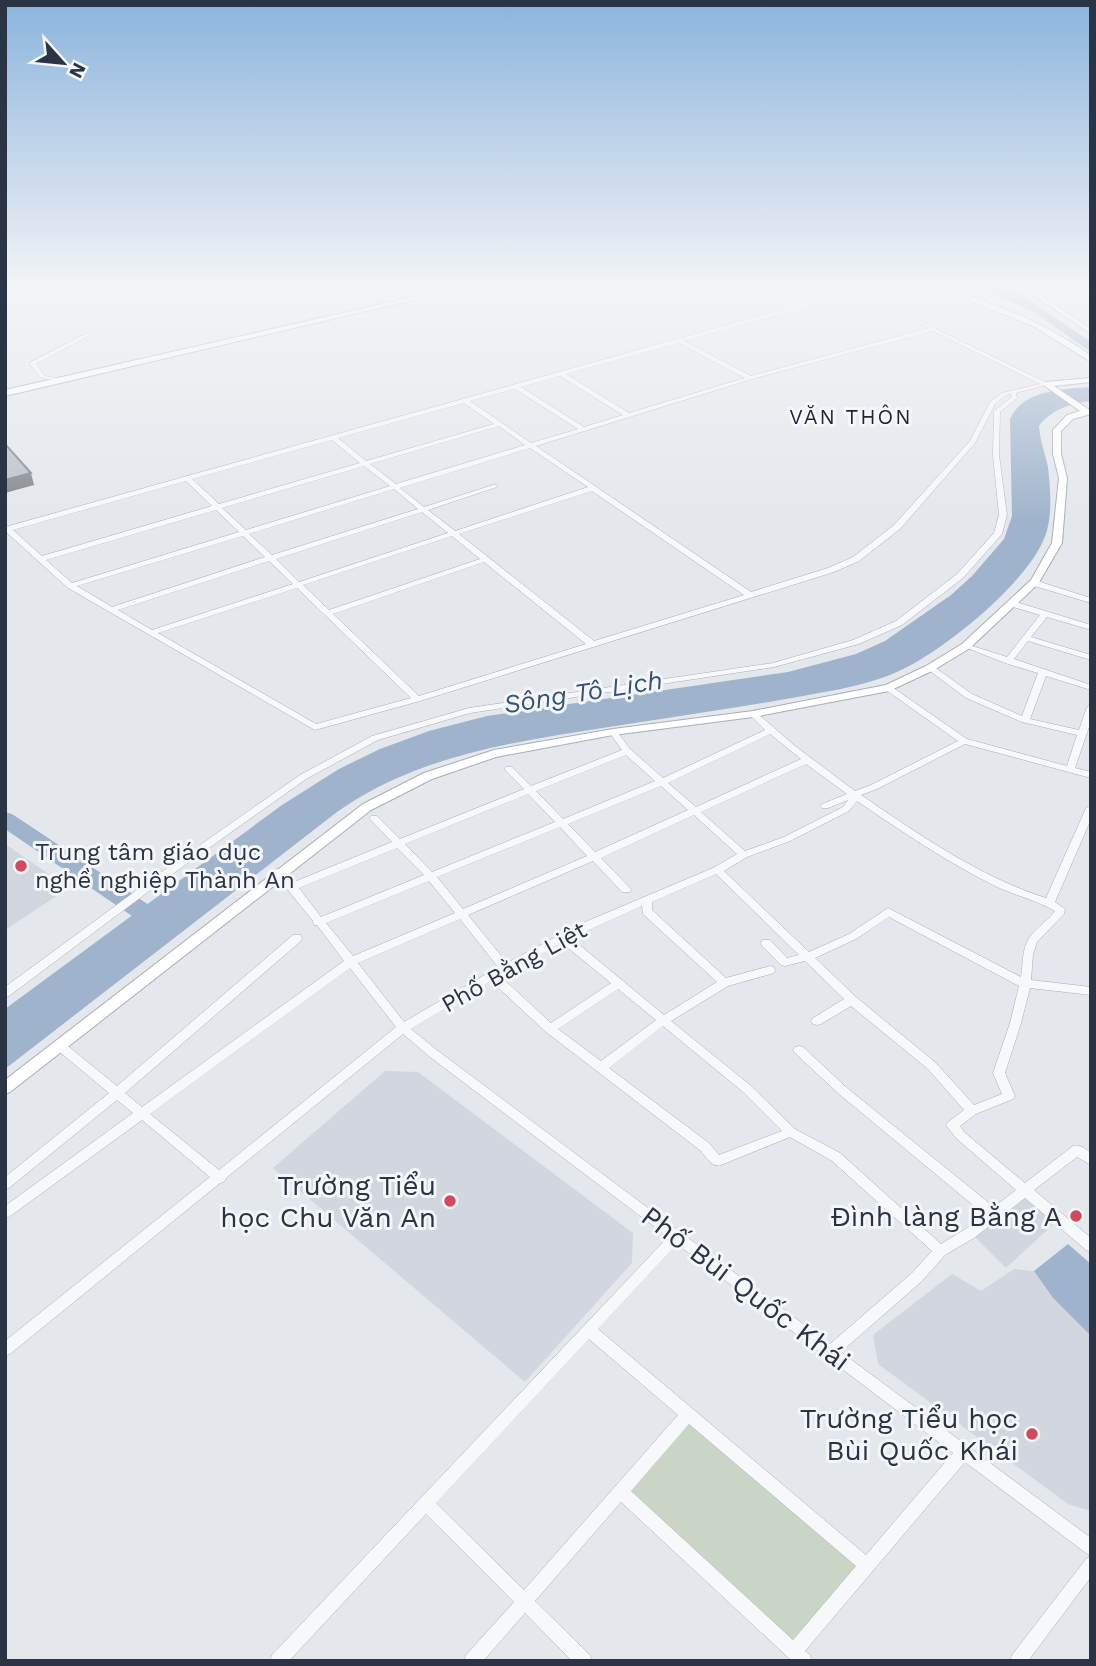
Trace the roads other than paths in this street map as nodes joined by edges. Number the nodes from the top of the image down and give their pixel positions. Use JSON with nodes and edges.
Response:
{"nodes":[{"id":1,"x":33,"y":365,"type":"edge"},
{"id":2,"x":124,"y":365,"type":"edge"},
{"id":3,"x":590,"y":365,"type":"edge"},
{"id":4,"x":725,"y":365,"type":"edge"},
{"id":5,"x":799,"y":365,"type":"edge"},
{"id":6,"x":1006,"y":365,"type":"edge"},
{"id":7,"x":560,"y":373,"type":"junction"},
{"id":8,"x":750,"y":378,"type":"junction"},
{"id":9,"x":58,"y":380,"type":"junction"},
{"id":10,"x":1091,"y":380,"type":"edge"},
{"id":11,"x":515,"y":386,"type":"junction"},
{"id":12,"x":1050,"y":386,"type":"junction"},
{"id":13,"x":1013,"y":392,"type":"junction"},
{"id":14,"x":5,"y":393,"type":"edge"},
{"id":15,"x":464,"y":400,"type":"junction"},
{"id":16,"x":1085,"y":409,"type":"edge"},
{"id":17,"x":630,"y":414,"type":"junction"},
{"id":18,"x":500,"y":424,"type":"junction"},
{"id":19,"x":583,"y":429,"type":"junction"},
{"id":20,"x":332,"y":437,"type":"junction"},
{"id":21,"x":531,"y":445,"type":"junction"},
{"id":22,"x":365,"y":464,"type":"junction"},
{"id":23,"x":187,"y":478,"type":"junction"},
{"id":24,"x":495,"y":486,"type":"dead end"},
{"id":25,"x":394,"y":487,"type":"junction"},
{"id":26,"x":593,"y":488,"type":"junction"},
{"id":27,"x":218,"y":508,"type":"junction"},
{"id":28,"x":422,"y":509,"type":"junction"},
{"id":29,"x":244,"y":532,"type":"junction"},
{"id":30,"x":453,"y":534,"type":"junction"},
{"id":31,"x":270,"y":558,"type":"junction"},
{"id":32,"x":40,"y":559,"type":"junction"},
{"id":33,"x":485,"y":559,"type":"junction"},
{"id":34,"x":1034,"y":583,"type":"junction"},
{"id":35,"x":298,"y":584,"type":"junction"},
{"id":36,"x":71,"y":586,"type":"junction"},
{"id":37,"x":751,"y":595,"type":"junction"},
{"id":38,"x":1091,"y":601,"type":"edge"},
{"id":39,"x":1013,"y":604,"type":"junction"},
{"id":40,"x":113,"y":609,"type":"junction"},
{"id":41,"x":328,"y":613,"type":"junction"},
{"id":42,"x":1045,"y":614,"type":"junction"},
{"id":43,"x":1091,"y":628,"type":"edge"},
{"id":44,"x":153,"y":632,"type":"junction"},
{"id":45,"x":1027,"y":638,"type":"junction"},
{"id":46,"x":592,"y":645,"type":"junction"},
{"id":47,"x":966,"y":646,"type":"junction"},
{"id":48,"x":1091,"y":658,"type":"edge"},
{"id":49,"x":1008,"y":661,"type":"junction"},
{"id":50,"x":929,"y":668,"type":"junction"},
{"id":51,"x":1043,"y":672,"type":"junction"},
{"id":52,"x":889,"y":688,"type":"junction"},
{"id":53,"x":1091,"y":688,"type":"edge"},
{"id":54,"x":417,"y":699,"type":"junction"},
{"id":55,"x":1091,"y":707,"type":"edge"},
{"id":56,"x":753,"y":715,"type":"junction"},
{"id":57,"x":1025,"y":720,"type":"junction"},
{"id":58,"x":770,"y":731,"type":"junction"},
{"id":59,"x":613,"y":732,"type":"junction"},
{"id":60,"x":1082,"y":734,"type":"junction"},
{"id":61,"x":964,"y":741,"type":"junction"},
{"id":62,"x":627,"y":751,"type":"junction"},
{"id":63,"x":807,"y":760,"type":"junction"},
{"id":64,"x":509,"y":769,"type":"dead end"},
{"id":65,"x":1070,"y":769,"type":"junction"},
{"id":66,"x":1091,"y":775,"type":"edge"},
{"id":67,"x":662,"y":782,"type":"junction"},
{"id":68,"x":529,"y":792,"type":"junction"},
{"id":69,"x":854,"y":796,"type":"junction"},
{"id":70,"x":825,"y":806,"type":"dead end"},
{"id":71,"x":1091,"y":808,"type":"edge"},
{"id":72,"x":695,"y":811,"type":"junction"},
{"id":73,"x":374,"y":818,"type":"dead end"},
{"id":74,"x":561,"y":824,"type":"junction"},
{"id":75,"x":399,"y":842,"type":"junction"},
{"id":76,"x":744,"y":855,"type":"junction"},
{"id":77,"x":594,"y":857,"type":"junction"},
{"id":78,"x":717,"y":870,"type":"junction"},
{"id":79,"x":280,"y":871,"type":"junction"},
{"id":80,"x":432,"y":878,"type":"junction"},
{"id":81,"x":291,"y":887,"type":"junction"},
{"id":82,"x":626,"y":890,"type":"dead end"},
{"id":83,"x":647,"y":901,"type":"junction"},
{"id":84,"x":1049,"y":903,"type":"junction"},
{"id":85,"x":458,"y":913,"type":"junction"},
{"id":86,"x":318,"y":922,"type":"junction"},
{"id":87,"x":297,"y":938,"type":"dead end"},
{"id":88,"x":563,"y":938,"type":"junction"},
{"id":89,"x":766,"y":943,"type":"dead end"},
{"id":90,"x":810,"y":958,"type":"junction"},
{"id":91,"x":350,"y":962,"type":"junction"},
{"id":92,"x":505,"y":968,"type":"junction"},
{"id":93,"x":770,"y":970,"type":"dead end"},
{"id":94,"x":494,"y":977,"type":"junction"},
{"id":95,"x":724,"y":983,"type":"junction"},
{"id":96,"x":1023,"y":983,"type":"junction"},
{"id":97,"x":617,"y":985,"type":"junction"},
{"id":98,"x":1091,"y":991,"type":"edge"},
{"id":99,"x":5,"y":993,"type":"edge"},
{"id":100,"x":852,"y":1000,"type":"junction"},
{"id":101,"x":664,"y":1020,"type":"junction"},
{"id":102,"x":817,"y":1021,"type":"dead end"},
{"id":103,"x":403,"y":1028,"type":"junction"},
{"id":104,"x":550,"y":1029,"type":"junction"},
{"id":105,"x":59,"y":1045,"type":"junction"},
{"id":106,"x":799,"y":1050,"type":"dead end"},
{"id":107,"x":600,"y":1068,"type":"junction"},
{"id":108,"x":5,"y":1088,"type":"edge"},
{"id":109,"x":116,"y":1094,"type":"junction"},
{"id":110,"x":972,"y":1111,"type":"junction"},
{"id":111,"x":140,"y":1114,"type":"junction"},
{"id":112,"x":791,"y":1132,"type":"junction"},
{"id":113,"x":1091,"y":1160,"type":"edge"},
{"id":114,"x":220,"y":1178,"type":"junction"},
{"id":115,"x":5,"y":1184,"type":"edge"},
{"id":116,"x":1025,"y":1191,"type":"junction"},
{"id":117,"x":5,"y":1213,"type":"edge"},
{"id":118,"x":994,"y":1214,"type":"junction"},
{"id":119,"x":676,"y":1237,"type":"junction"},
{"id":120,"x":1091,"y":1246,"type":"edge"},
{"id":121,"x":940,"y":1251,"type":"junction"},
{"id":122,"x":590,"y":1331,"type":"junction"},
{"id":123,"x":5,"y":1350,"type":"edge"},
{"id":124,"x":830,"y":1352,"type":"junction"},
{"id":125,"x":688,"y":1414,"type":"junction"},
{"id":126,"x":963,"y":1453,"type":"junction"},
{"id":127,"x":620,"y":1491,"type":"junction"},
{"id":128,"x":425,"y":1503,"type":"junction"},
{"id":129,"x":1091,"y":1548,"type":"edge"},
{"id":130,"x":1091,"y":1564,"type":"edge"},
{"id":131,"x":867,"y":1565,"type":"junction"},
{"id":132,"x":524,"y":1601,"type":"junction"},
{"id":133,"x":799,"y":1656,"type":"edge"},
{"id":134,"x":278,"y":1661,"type":"edge"},
{"id":135,"x":472,"y":1661,"type":"edge"},
{"id":136,"x":584,"y":1661,"type":"edge"},
{"id":137,"x":1018,"y":1661,"type":"edge"}],
"edges":[{"from":1,"to":9,"type":"street"},
{"from":2,"to":9,"type":"main road"},
{"from":3,"to":7,"type":"street"},
{"from":4,"to":8,"type":"street"},
{"from":5,"to":8,"type":"street"},
{"from":6,"to":12,"type":"street"},
{"from":7,"to":11,"type":"street"},
{"from":7,"to":17,"type":"street"},
{"from":8,"to":17,"type":"street"},
{"from":9,"to":14,"type":"main road"},
{"from":10,"to":12,"type":"street"},
{"from":11,"to":15,"type":"street"},
{"from":11,"to":19,"type":"street"},
{"from":12,"to":13,"type":"street"},
{"from":12,"to":16,"type":"street"},
{"from":13,"to":37,"type":"street"},
{"from":13,"to":99,"type":"street"},
{"from":15,"to":18,"type":"street"},
{"from":15,"to":20,"type":"street"},
{"from":16,"to":34,"type":"street"},
{"from":17,"to":19,"type":"street"},
{"from":18,"to":21,"type":"street"},
{"from":18,"to":22,"type":"street"},
{"from":19,"to":21,"type":"street"},
{"from":20,"to":22,"type":"street"},
{"from":20,"to":23,"type":"street"},
{"from":21,"to":25,"type":"street"},
{"from":21,"to":26,"type":"street"},
{"from":22,"to":25,"type":"street"},
{"from":22,"to":27,"type":"street"},
{"from":23,"to":27,"type":"street"},
{"from":23,"to":32,"type":"street"},
{"from":24,"to":28,"type":"street"},
{"from":25,"to":28,"type":"street"},
{"from":25,"to":29,"type":"street"},
{"from":26,"to":30,"type":"street"},
{"from":26,"to":37,"type":"street"},
{"from":27,"to":29,"type":"street"},
{"from":27,"to":32,"type":"street"},
{"from":28,"to":30,"type":"street"},
{"from":28,"to":31,"type":"street"},
{"from":29,"to":31,"type":"street"},
{"from":29,"to":36,"type":"street"},
{"from":30,"to":33,"type":"street"},
{"from":30,"to":35,"type":"street"},
{"from":31,"to":35,"type":"street"},
{"from":31,"to":40,"type":"street"},
{"from":32,"to":36,"type":"street"},
{"from":33,"to":41,"type":"street"},
{"from":33,"to":46,"type":"street"},
{"from":34,"to":38,"type":"street"},
{"from":34,"to":39,"type":"street"},
{"from":35,"to":41,"type":"street"},
{"from":35,"to":44,"type":"street"},
{"from":36,"to":40,"type":"street"},
{"from":37,"to":46,"type":"street"},
{"from":39,"to":42,"type":"street"},
{"from":39,"to":47,"type":"street"},
{"from":40,"to":44,"type":"street"},
{"from":41,"to":54,"type":"street"},
{"from":42,"to":43,"type":"street"},
{"from":42,"to":45,"type":"street"},
{"from":44,"to":54,"type":"street"},
{"from":45,"to":48,"type":"street"},
{"from":45,"to":49,"type":"street"},
{"from":46,"to":54,"type":"street"},
{"from":47,"to":49,"type":"street"},
{"from":47,"to":50,"type":"street"},
{"from":49,"to":51,"type":"street"},
{"from":50,"to":52,"type":"street"},
{"from":50,"to":57,"type":"street"},
{"from":51,"to":53,"type":"street"},
{"from":51,"to":57,"type":"street"},
{"from":52,"to":56,"type":"street"},
{"from":52,"to":61,"type":"street"},
{"from":55,"to":60,"type":"street"},
{"from":56,"to":58,"type":"street"},
{"from":56,"to":59,"type":"street"},
{"from":57,"to":60,"type":"street"},
{"from":58,"to":63,"type":"street"},
{"from":58,"to":67,"type":"street"},
{"from":59,"to":62,"type":"street"},
{"from":59,"to":79,"type":"street"},
{"from":60,"to":65,"type":"street"},
{"from":61,"to":65,"type":"street"},
{"from":61,"to":69,"type":"street","name":"Phố Bằng Liệt"},
{"from":62,"to":67,"type":"street"},
{"from":62,"to":68,"type":"street"},
{"from":63,"to":69,"type":"street"},
{"from":63,"to":72,"type":"street"},
{"from":64,"to":68,"type":"street"},
{"from":65,"to":66,"type":"street"},
{"from":67,"to":72,"type":"street"},
{"from":67,"to":74,"type":"street"},
{"from":68,"to":74,"type":"street"},
{"from":68,"to":75,"type":"street"},
{"from":69,"to":70,"type":"street"},
{"from":69,"to":76,"type":"street","name":"Phố Bằng Liệt"},
{"from":69,"to":84,"type":"street"},
{"from":71,"to":84,"type":"street"},
{"from":72,"to":76,"type":"street"},
{"from":72,"to":77,"type":"street"},
{"from":73,"to":75,"type":"street"},
{"from":74,"to":77,"type":"street"},
{"from":74,"to":80,"type":"street"},
{"from":75,"to":80,"type":"street"},
{"from":75,"to":81,"type":"street"},
{"from":76,"to":78,"type":"street","name":"Phố Bằng Liệt"},
{"from":77,"to":82,"type":"street"},
{"from":77,"to":85,"type":"street"},
{"from":78,"to":83,"type":"street","name":"Phố Bằng Liệt"},
{"from":78,"to":90,"type":"street"},
{"from":79,"to":81,"type":"street","name":"Phố Bùi Quốc Khái"},
{"from":79,"to":105,"type":"street"},
{"from":80,"to":85,"type":"street"},
{"from":80,"to":86,"type":"street"},
{"from":81,"to":86,"type":"street","name":"Phố Bùi Quốc Khái"},
{"from":83,"to":88,"type":"street","name":"Phố Bằng Liệt"},
{"from":83,"to":95,"type":"street"},
{"from":84,"to":96,"type":"street"},
{"from":85,"to":91,"type":"street"},
{"from":85,"to":92,"type":"street"},
{"from":86,"to":91,"type":"street","name":"Phố Bùi Quốc Khái"},
{"from":87,"to":109,"type":"street"},
{"from":88,"to":92,"type":"street","name":"Phố Bằng Liệt"},
{"from":88,"to":97,"type":"street"},
{"from":89,"to":90,"type":"street"},
{"from":90,"to":96,"type":"street"},
{"from":90,"to":100,"type":"street"},
{"from":91,"to":103,"type":"street","name":"Phố Bùi Quốc Khái"},
{"from":91,"to":111,"type":"street"},
{"from":92,"to":94,"type":"street","name":"Phố Bằng Liệt"},
{"from":93,"to":95,"type":"street"},
{"from":94,"to":103,"type":"street","name":"Phố Bằng Liệt"},
{"from":94,"to":104,"type":"street"},
{"from":95,"to":101,"type":"street"},
{"from":96,"to":98,"type":"street"},
{"from":96,"to":110,"type":"street"},
{"from":97,"to":101,"type":"street"},
{"from":97,"to":104,"type":"street"},
{"from":100,"to":102,"type":"street"},
{"from":100,"to":110,"type":"street"},
{"from":101,"to":107,"type":"street"},
{"from":101,"to":112,"type":"street"},
{"from":103,"to":114,"type":"street","name":"Phố Bằng Liệt"},
{"from":103,"to":119,"type":"street","name":"Phố Bùi Quốc Khái"},
{"from":104,"to":107,"type":"street"},
{"from":105,"to":108,"type":"street"},
{"from":105,"to":109,"type":"street"},
{"from":106,"to":118,"type":"street"},
{"from":107,"to":112,"type":"street"},
{"from":109,"to":111,"type":"street"},
{"from":109,"to":115,"type":"street"},
{"from":110,"to":116,"type":"street"},
{"from":111,"to":114,"type":"street"},
{"from":111,"to":117,"type":"street"},
{"from":112,"to":121,"type":"street"},
{"from":113,"to":116,"type":"street"},
{"from":114,"to":123,"type":"street","name":"Phố Bằng Liệt"},
{"from":116,"to":118,"type":"street"},
{"from":116,"to":120,"type":"street"},
{"from":118,"to":121,"type":"street"},
{"from":119,"to":122,"type":"street"},
{"from":119,"to":124,"type":"street","name":"Phố Bùi Quốc Khái"},
{"from":121,"to":124,"type":"street"},
{"from":122,"to":125,"type":"street"},
{"from":122,"to":128,"type":"street"},
{"from":124,"to":126,"type":"street","name":"Phố Bùi Quốc Khái"},
{"from":125,"to":127,"type":"street"},
{"from":125,"to":131,"type":"street"},
{"from":126,"to":129,"type":"street","name":"Phố Bùi Quốc Khái"},
{"from":126,"to":131,"type":"street"},
{"from":127,"to":132,"type":"street"},
{"from":127,"to":133,"type":"street"},
{"from":128,"to":132,"type":"street"},
{"from":128,"to":134,"type":"street"},
{"from":130,"to":137,"type":"street"},
{"from":131,"to":133,"type":"street"},
{"from":132,"to":135,"type":"street"},
{"from":132,"to":136,"type":"street"}]}
